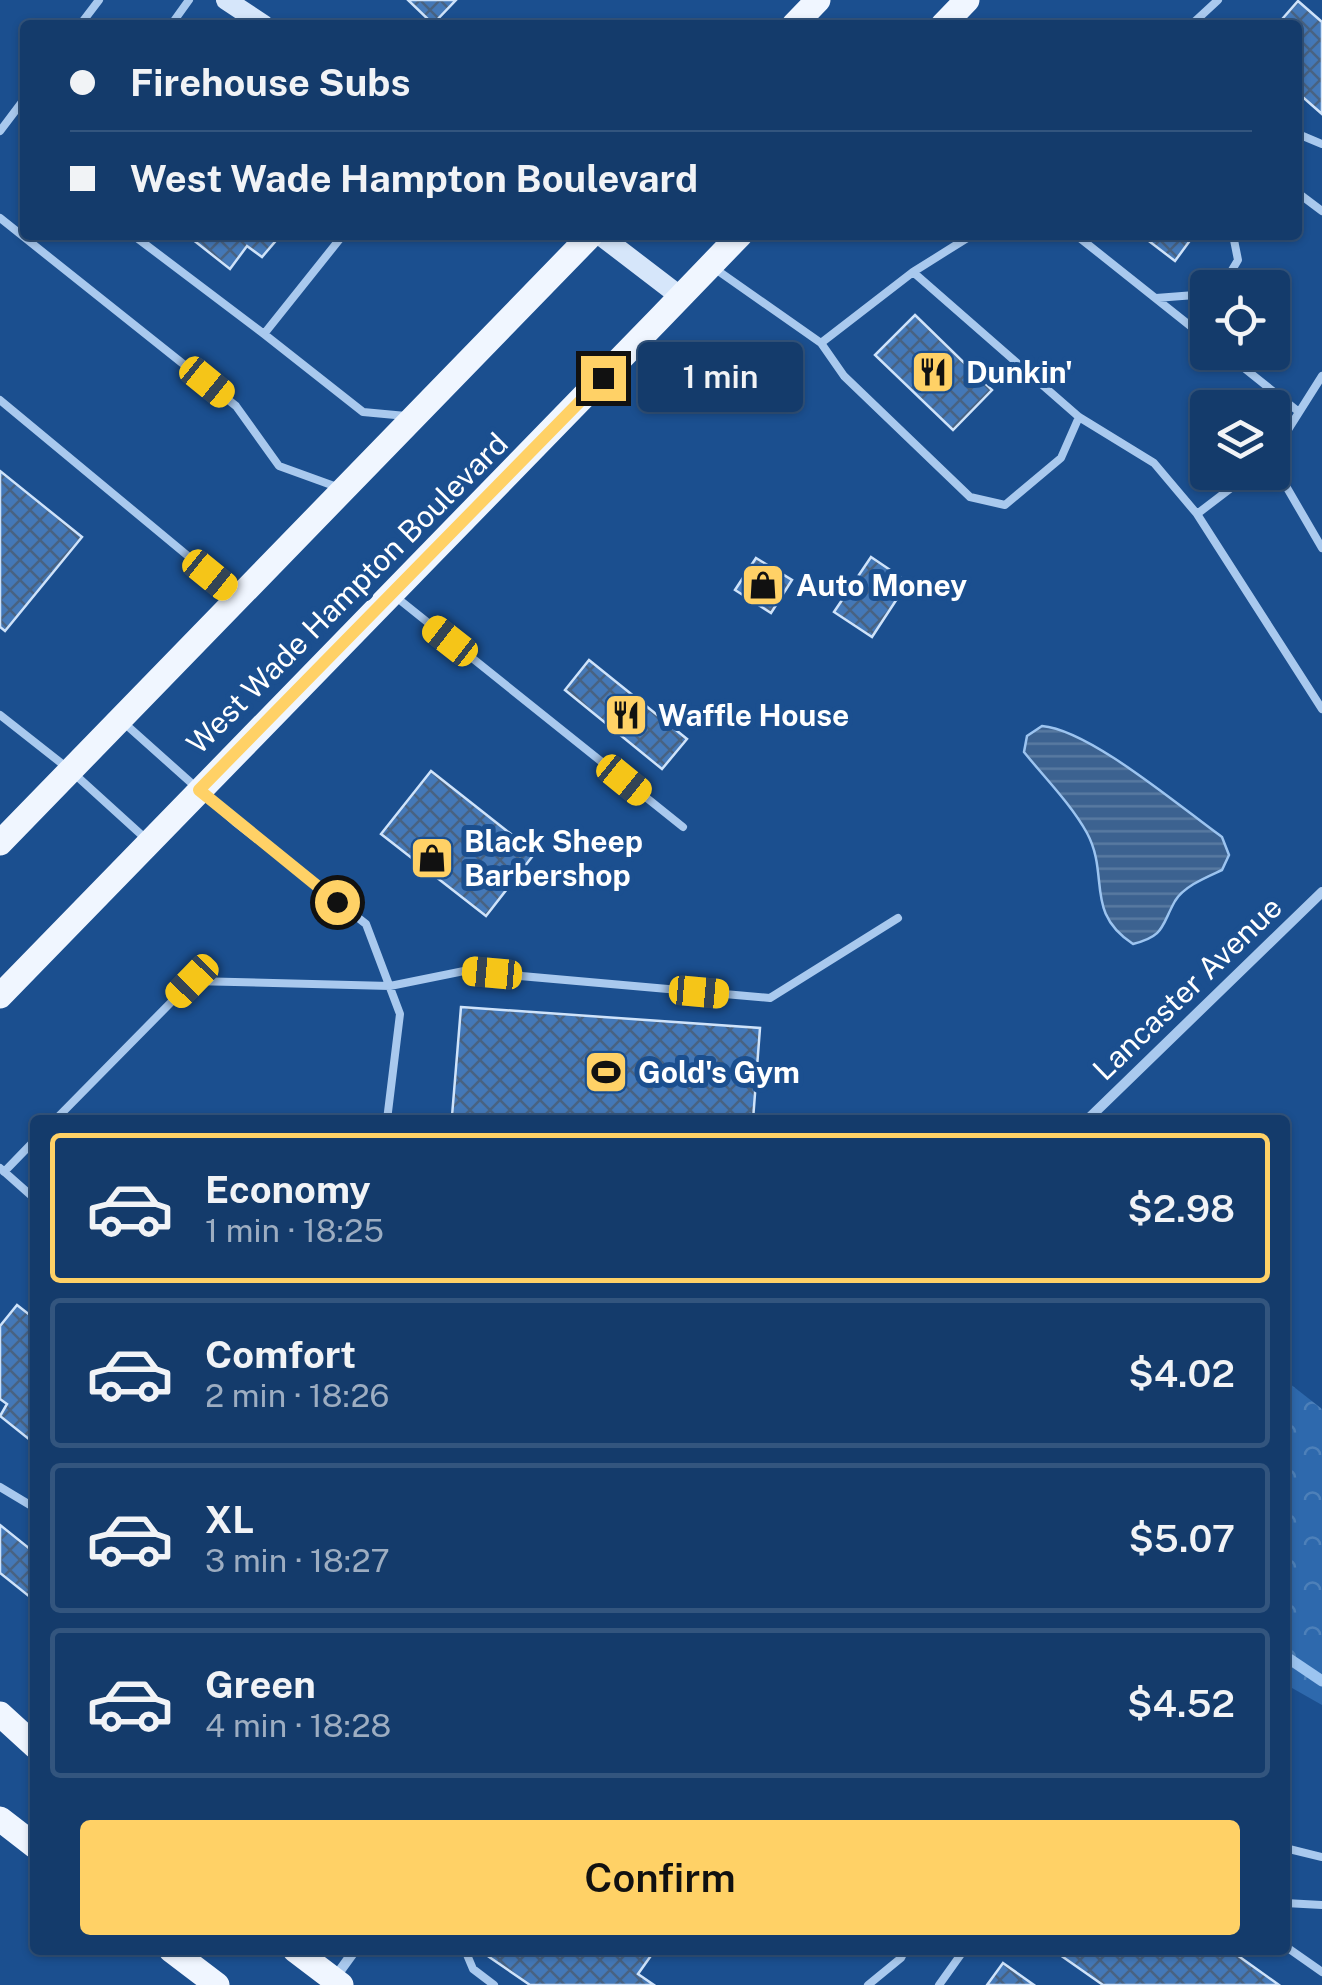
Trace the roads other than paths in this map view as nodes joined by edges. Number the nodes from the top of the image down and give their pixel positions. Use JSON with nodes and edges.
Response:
{"nodes":[{"id":1,"x":99,"y":0,"type":"edge"},
{"id":2,"x":226,"y":0,"type":"edge"},
{"id":3,"x":818,"y":0,"type":"edge"},
{"id":4,"x":967,"y":0,"type":"edge"},
{"id":5,"x":1218,"y":0,"type":"edge"},
{"id":6,"x":84,"y":20,"type":"edge"},
{"id":7,"x":256,"y":20,"type":"edge"},
{"id":8,"x":799,"y":20,"type":"edge"},
{"id":9,"x":948,"y":20,"type":"edge"},
{"id":10,"x":1196,"y":20,"type":"edge"},
{"id":11,"x":20,"y":105,"type":"edge"},
{"id":12,"x":0,"y":131,"type":"edge"},
{"id":13,"x":0,"y":218,"type":"edge"},
{"id":14,"x":20,"y":234,"type":"edge"},
{"id":15,"x":28,"y":240,"type":"edge"},
{"id":16,"x":140,"y":240,"type":"edge"},
{"id":17,"x":339,"y":240,"type":"edge"},
{"id":18,"x":586,"y":240,"type":"edge"},
{"id":19,"x":607,"y":240,"type":"edge"},
{"id":20,"x":735,"y":240,"type":"edge"},
{"id":21,"x":964,"y":240,"type":"edge"},
{"id":22,"x":1082,"y":240,"type":"edge"},
{"id":23,"x":1234,"y":240,"type":"edge"},
{"id":24,"x":710,"y":266,"type":"junction"},
{"id":25,"x":1232,"y":270,"type":"edge"},
{"id":26,"x":914,"y":272,"type":"junction"},
{"id":27,"x":1190,"y":295,"type":"edge"},
{"id":28,"x":681,"y":297,"type":"junction"},
{"id":29,"x":1156,"y":298,"type":"junction"},
{"id":30,"x":1190,"y":325,"type":"edge"},
{"id":31,"x":264,"y":334,"type":"junction"},
{"id":32,"x":821,"y":343,"type":"junction"},
{"id":33,"x":1246,"y":370,"type":"edge"},
{"id":34,"x":1322,"y":376,"type":"edge"},
{"id":35,"x":0,"y":400,"type":"edge"},
{"id":36,"x":1299,"y":412,"type":"junction"},
{"id":37,"x":416,"y":418,"type":"junction"},
{"id":38,"x":1079,"y":418,"type":"junction"},
{"id":39,"x":1290,"y":427,"type":"edge"},
{"id":40,"x":346,"y":490,"type":"junction"},
{"id":41,"x":1228,"y":490,"type":"edge"},
{"id":42,"x":1290,"y":490,"type":"edge"},
{"id":43,"x":1197,"y":514,"type":"junction"},
{"id":44,"x":1322,"y":548,"type":"edge"},
{"id":45,"x":392,"y":595,"type":"junction"},
{"id":46,"x":237,"y":598,"type":"junction"},
{"id":47,"x":1322,"y":709,"type":"edge"},
{"id":48,"x":0,"y":715,"type":"edge"},
{"id":49,"x":120,"y":719,"type":"junction"},
{"id":50,"x":70,"y":770,"type":"junction"},
{"id":51,"x":199,"y":790,"type":"junction"},
{"id":52,"x":682,"y":827,"type":"dead end"},
{"id":53,"x":0,"y":842,"type":"edge"},
{"id":54,"x":149,"y":842,"type":"junction"},
{"id":55,"x":1322,"y":892,"type":"edge"},
{"id":56,"x":898,"y":918,"type":"dead end"},
{"id":57,"x":390,"y":986,"type":"junction"},
{"id":58,"x":0,"y":996,"type":"edge"},
{"id":59,"x":60,"y":1115,"type":"edge"},
{"id":60,"x":388,"y":1115,"type":"edge"},
{"id":61,"x":1092,"y":1115,"type":"edge"},
{"id":62,"x":30,"y":1145,"type":"edge"},
{"id":63,"x":2,"y":1170,"type":"edge"},
{"id":64,"x":30,"y":1195,"type":"edge"},
{"id":65,"x":0,"y":1486,"type":"edge"},
{"id":66,"x":30,"y":1505,"type":"edge"},
{"id":67,"x":0,"y":1714,"type":"edge"},
{"id":68,"x":30,"y":1741,"type":"edge"},
{"id":69,"x":0,"y":1820,"type":"edge"},
{"id":70,"x":30,"y":1842,"type":"edge"},
{"id":71,"x":1290,"y":1849,"type":"edge"},
{"id":72,"x":1322,"y":1856,"type":"edge"},
{"id":73,"x":1290,"y":1903,"type":"edge"},
{"id":74,"x":1322,"y":1905,"type":"edge"},
{"id":75,"x":1290,"y":1950,"type":"edge"},
{"id":76,"x":178,"y":1955,"type":"edge"},
{"id":77,"x":302,"y":1955,"type":"edge"},
{"id":78,"x":352,"y":1955,"type":"edge"},
{"id":79,"x":467,"y":1955,"type":"edge"},
{"id":80,"x":902,"y":1955,"type":"edge"},
{"id":81,"x":960,"y":1955,"type":"edge"},
{"id":82,"x":1322,"y":1972,"type":"edge"},
{"id":83,"x":337,"y":1982,"type":"edge"},
{"id":84,"x":217,"y":1985,"type":"edge"},
{"id":85,"x":494,"y":1985,"type":"edge"},
{"id":86,"x":868,"y":1985,"type":"edge"},
{"id":87,"x":939,"y":1985,"type":"edge"}],
"edges":[{"from":1,"to":6,"type":"lane"},
{"from":2,"to":7,"type":"street"},
{"from":3,"to":8,"type":"main road"},
{"from":4,"to":9,"type":"main road"},
{"from":5,"to":10,"type":"lane"},
{"from":11,"to":12,"type":"lane"},
{"from":13,"to":14,"type":"lane"},
{"from":15,"to":40,"type":"lane"},
{"from":16,"to":31,"type":"lane"},
{"from":17,"to":31,"type":"lane"},
{"from":18,"to":37,"type":"main road"},
{"from":19,"to":28,"type":"street"},
{"from":20,"to":24,"type":"main road","name":"West Wade Hampton Boulevard"},
{"from":21,"to":26,"type":"lane"},
{"from":22,"to":29,"type":"lane"},
{"from":23,"to":25,"type":"lane"},
{"from":24,"to":28,"type":"main road","name":"West Wade Hampton Boulevard"},
{"from":24,"to":32,"type":"lane"},
{"from":26,"to":32,"type":"lane"},
{"from":26,"to":38,"type":"lane"},
{"from":27,"to":29,"type":"lane"},
{"from":28,"to":45,"type":"main road","name":"West Wade Hampton Boulevard"},
{"from":29,"to":30,"type":"lane"},
{"from":31,"to":37,"type":"lane"},
{"from":32,"to":38,"type":"lane"},
{"from":33,"to":36,"type":"lane"},
{"from":34,"to":36,"type":"lane"},
{"from":35,"to":46,"type":"lane"},
{"from":36,"to":39,"type":"lane"},
{"from":37,"to":40,"type":"main road"},
{"from":38,"to":43,"type":"lane"},
{"from":40,"to":46,"type":"main road"},
{"from":41,"to":43,"type":"lane"},
{"from":42,"to":44,"type":"lane"},
{"from":43,"to":47,"type":"lane"},
{"from":45,"to":51,"type":"main road","name":"West Wade Hampton Boulevard"},
{"from":45,"to":52,"type":"lane"},
{"from":46,"to":49,"type":"main road"},
{"from":48,"to":50,"type":"lane"},
{"from":49,"to":50,"type":"main road"},
{"from":49,"to":51,"type":"lane"},
{"from":50,"to":53,"type":"main road"},
{"from":50,"to":54,"type":"lane"},
{"from":51,"to":54,"type":"main road","name":"West Wade Hampton Boulevard"},
{"from":51,"to":57,"type":"lane"},
{"from":54,"to":58,"type":"main road","name":"West Wade Hampton Boulevard"},
{"from":55,"to":61,"type":"street","name":"Lancaster Avenue"},
{"from":56,"to":57,"type":"lane"},
{"from":57,"to":59,"type":"lane"},
{"from":57,"to":60,"type":"lane"},
{"from":62,"to":63,"type":"lane"},
{"from":63,"to":64,"type":"lane"},
{"from":65,"to":66,"type":"lane"},
{"from":67,"to":68,"type":"main road"},
{"from":69,"to":70,"type":"main road"},
{"from":71,"to":72,"type":"lane"},
{"from":73,"to":74,"type":"lane"},
{"from":75,"to":82,"type":"lane"},
{"from":76,"to":84,"type":"main road"},
{"from":77,"to":83,"type":"main road"},
{"from":78,"to":83,"type":"street"},
{"from":79,"to":85,"type":"lane"},
{"from":80,"to":86,"type":"lane"},
{"from":81,"to":87,"type":"lane"}]}
